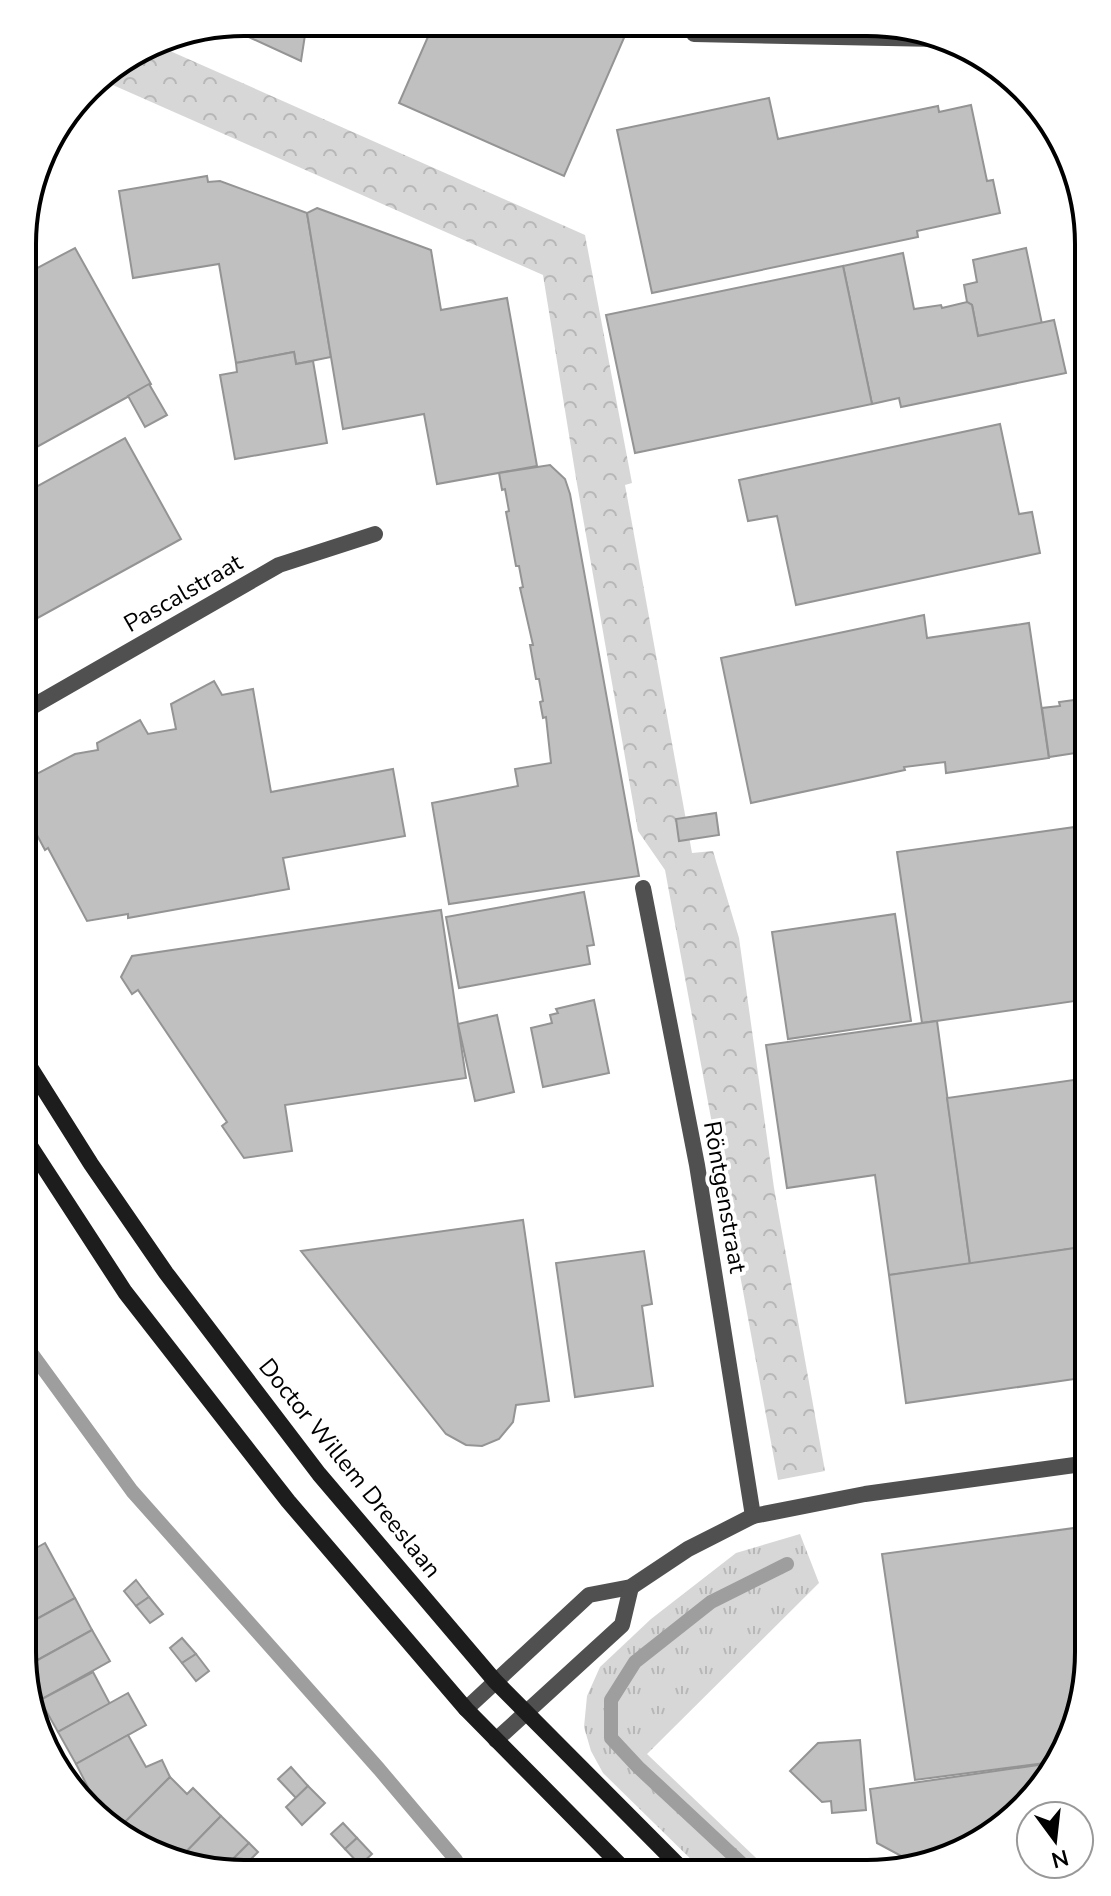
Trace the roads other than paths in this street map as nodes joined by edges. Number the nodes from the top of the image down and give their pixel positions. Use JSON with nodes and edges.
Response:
{"nodes":[{"id":1,"x":792,"y":36,"type":"edge"},
{"id":2,"x":895,"y":38,"type":"edge"},
{"id":3,"x":375,"y":534,"type":"dead end"},
{"id":4,"x":36,"y":705,"type":"edge"},
{"id":5,"x":643,"y":888,"type":"dead end"},
{"id":6,"x":36,"y":1077,"type":"edge"},
{"id":7,"x":36,"y":1155,"type":"edge"},
{"id":8,"x":1075,"y":1465,"type":"edge"},
{"id":9,"x":753,"y":1516,"type":"junction"},
{"id":10,"x":631,"y":1587,"type":"junction"},
{"id":11,"x":495,"y":1681,"type":"junction"},
{"id":12,"x":466,"y":1709,"type":"junction"},
{"id":13,"x":525,"y":1714,"type":"junction"},
{"id":14,"x":496,"y":1740,"type":"junction"},
{"id":15,"x":615,"y":1860,"type":"edge"},
{"id":16,"x":673,"y":1860,"type":"edge"}],
"edges":[{"from":1,"to":2,"type":"street"},
{"from":3,"to":4,"type":"street","name":"Pascalstraat"},
{"from":5,"to":9,"type":"street","name":"Röntgenstraat"},
{"from":6,"to":11,"type":"main road","name":"Doctor Willem Dreeslaan"},
{"from":7,"to":12,"type":"main road"},
{"from":8,"to":9,"type":"street"},
{"from":9,"to":10,"type":"street"},
{"from":10,"to":11,"type":"street"},
{"from":10,"to":13,"type":"street"},
{"from":11,"to":12,"type":"street"},
{"from":11,"to":13,"type":"main road","name":"Doctor Willem Dreeslaan"},
{"from":12,"to":14,"type":"main road"},
{"from":13,"to":14,"type":"street"},
{"from":13,"to":16,"type":"main road","name":"Doctor Willem Dreeslaan"},
{"from":14,"to":15,"type":"main road"}]}
